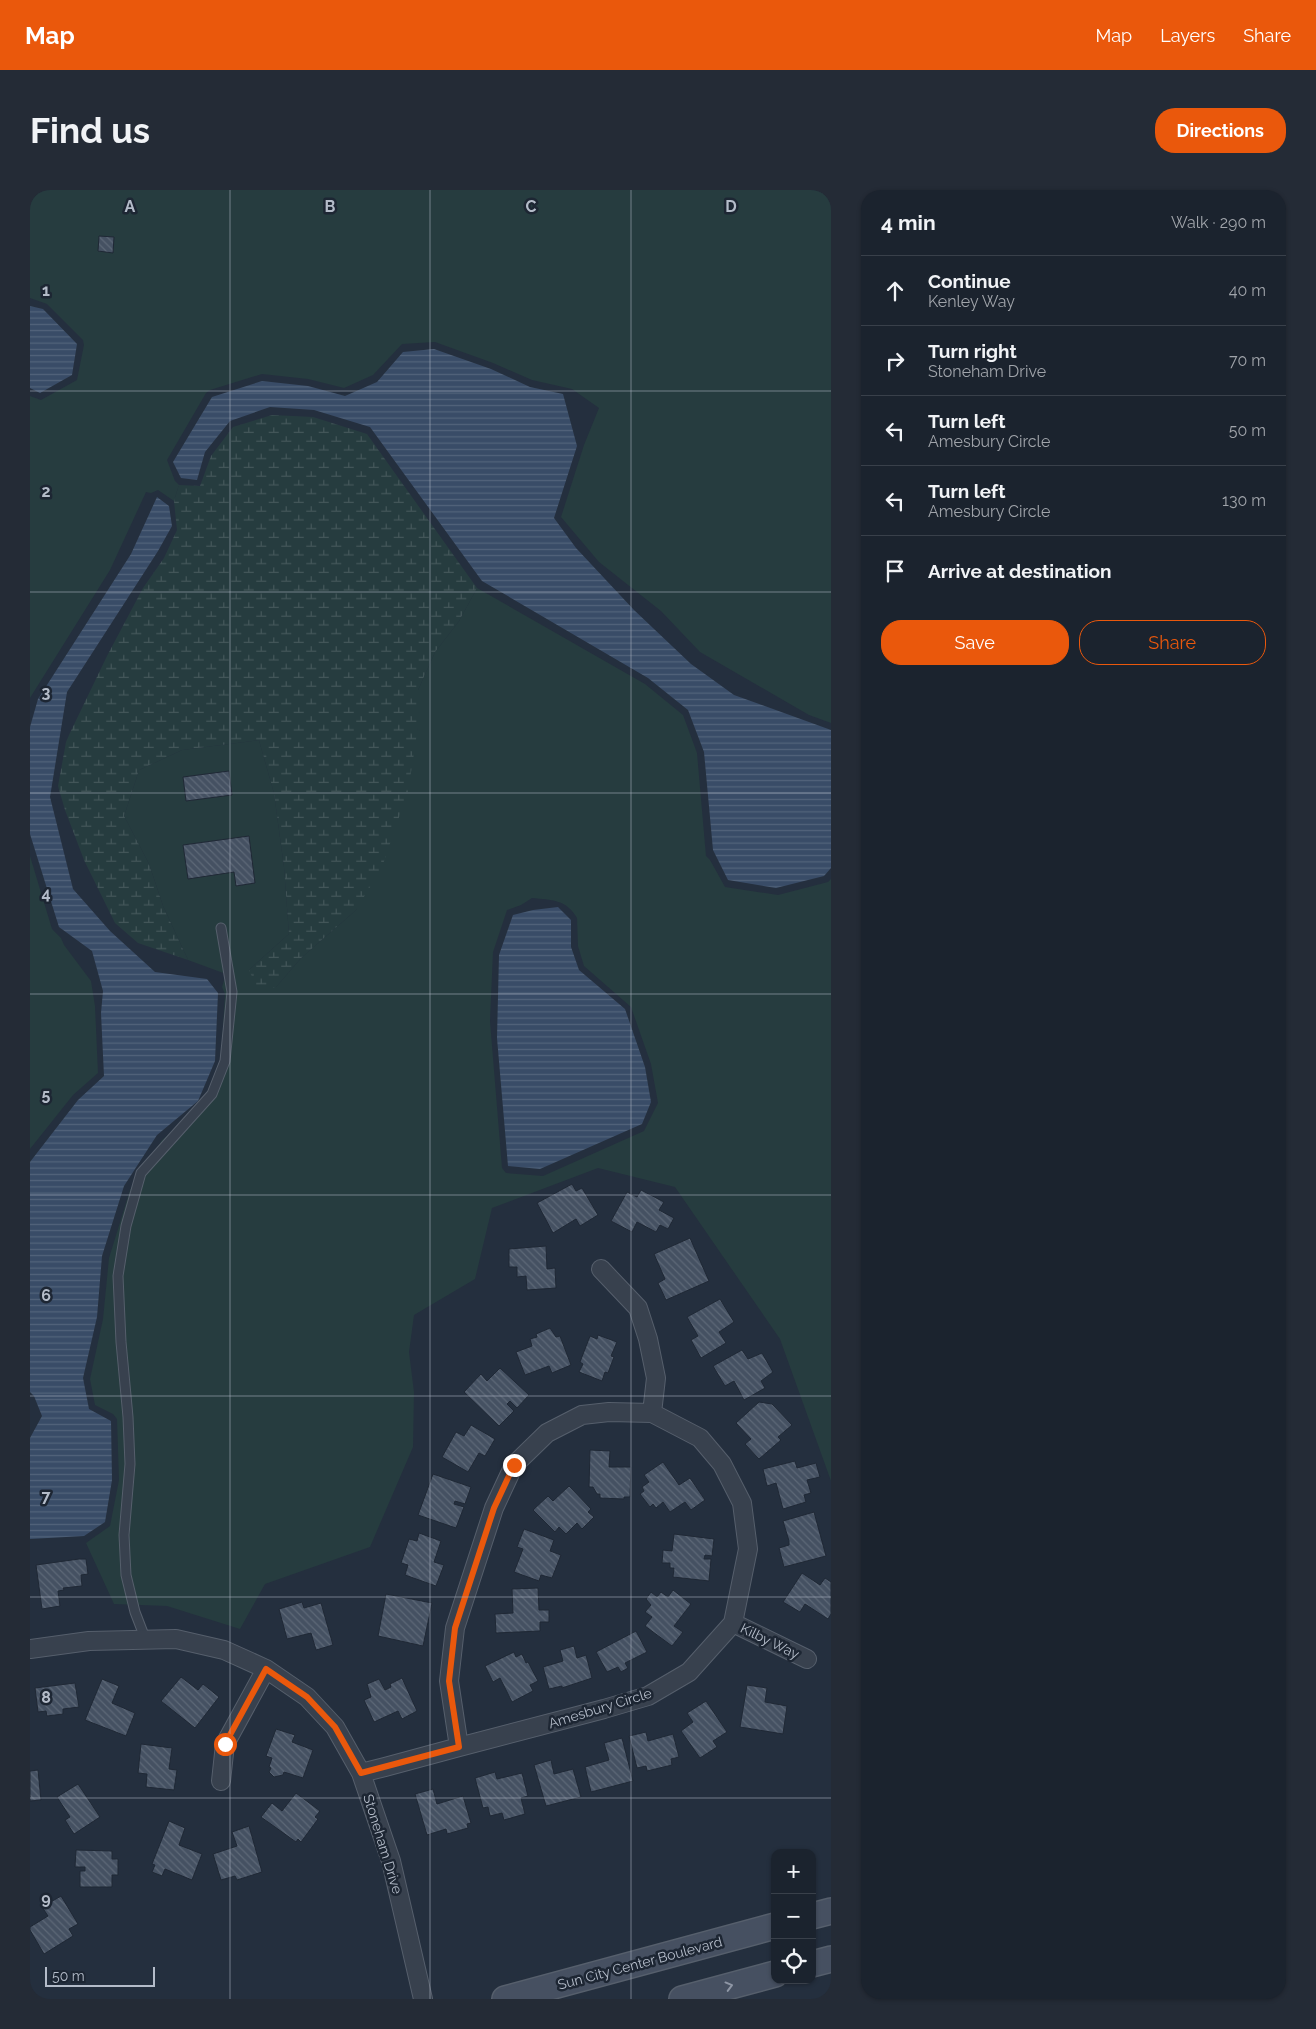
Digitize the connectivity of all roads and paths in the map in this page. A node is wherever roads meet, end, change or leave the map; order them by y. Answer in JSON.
{"nodes":[{"id":1,"x":221,"y":928,"type":"dead end"},
{"id":2,"x":601,"y":1269,"type":"dead end"},
{"id":3,"x":652,"y":1413,"type":"junction"},
{"id":4,"x":733,"y":1623,"type":"junction"},
{"id":5,"x":145,"y":1638,"type":"junction"},
{"id":6,"x":30,"y":1649,"type":"edge"},
{"id":7,"x":807,"y":1659,"type":"dead end"},
{"id":8,"x":266,"y":1669,"type":"junction"},
{"id":9,"x":459,"y":1747,"type":"junction"},
{"id":10,"x":361,"y":1773,"type":"junction"},
{"id":11,"x":221,"y":1780,"type":"dead end"},
{"id":12,"x":831,"y":1911,"type":"edge"},
{"id":13,"x":816,"y":1915,"type":"edge"},
{"id":14,"x":771,"y":1927,"type":"edge"},
{"id":15,"x":831,"y":1958,"type":"edge"},
{"id":16,"x":816,"y":1963,"type":"edge"},
{"id":17,"x":771,"y":1975,"type":"edge"},
{"id":18,"x":423,"y":1999,"type":"edge"},
{"id":19,"x":505,"y":1999,"type":"edge"},
{"id":20,"x":682,"y":1999,"type":"edge"}],
"edges":[{"from":1,"to":5,"type":"lane"},
{"from":2,"to":3,"type":"street"},
{"from":3,"to":4,"type":"street"},
{"from":3,"to":9,"type":"street"},
{"from":4,"to":7,"type":"street","name":"Kilby Way"},
{"from":4,"to":9,"type":"street","name":"Amesbury Circle"},
{"from":5,"to":6,"type":"street","name":"Stoneham Drive"},
{"from":5,"to":8,"type":"street","name":"Stoneham Drive"},
{"from":8,"to":10,"type":"street","name":"Stoneham Drive"},
{"from":8,"to":11,"type":"street"},
{"from":9,"to":10,"type":"street","name":"Amesbury Circle"},
{"from":10,"to":18,"type":"street","name":"Stoneham Drive"},
{"from":12,"to":13,"type":"main road"},
{"from":14,"to":19,"type":"main road","name":"Sun City Center Boulevard"},
{"from":15,"to":16,"type":"main road"},
{"from":20,"to":17,"type":"main road","one_way":true}]}
